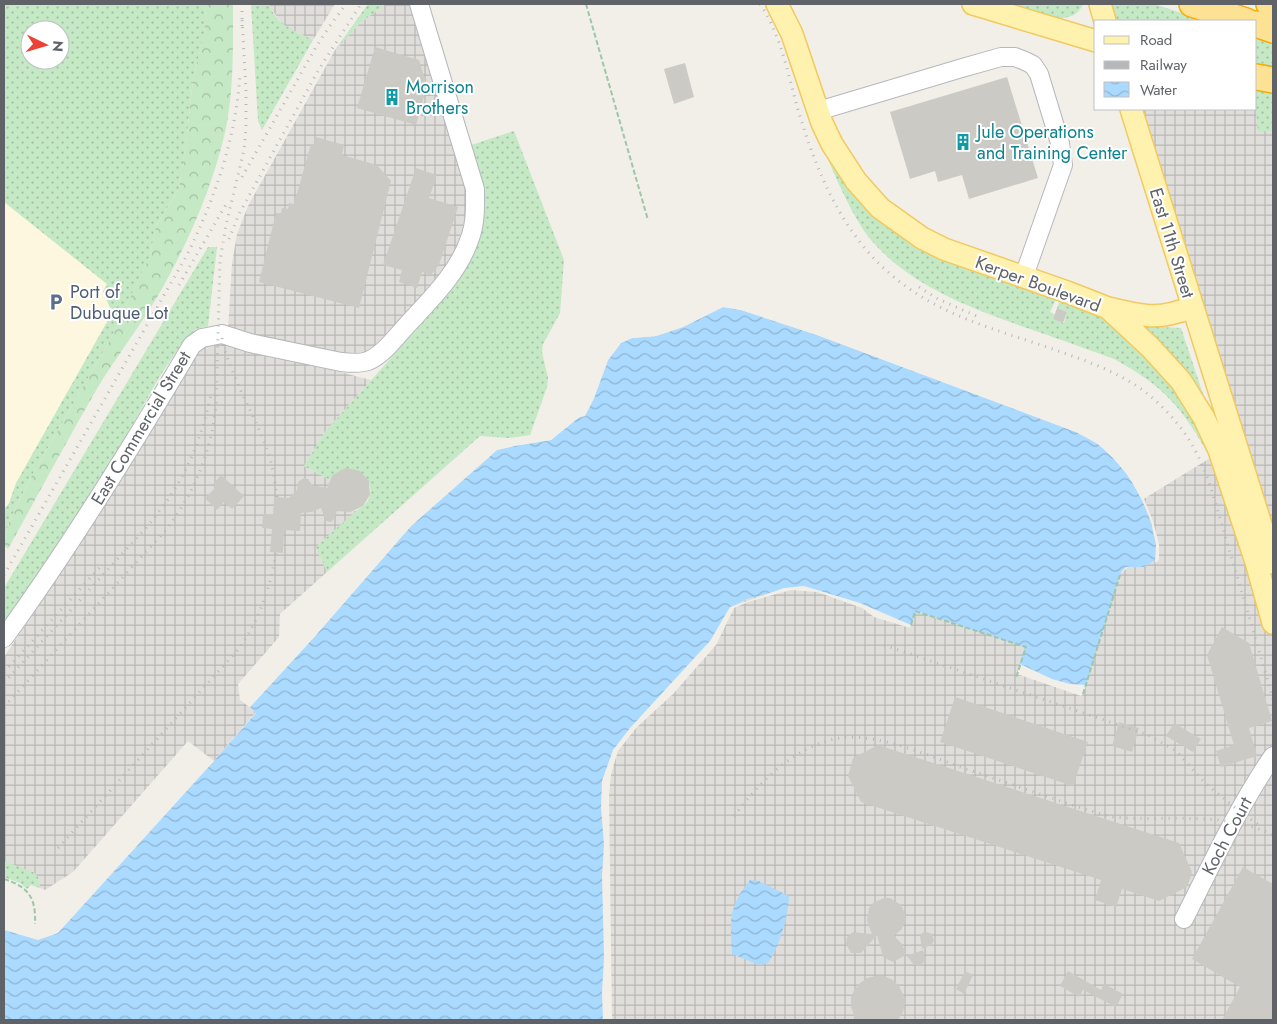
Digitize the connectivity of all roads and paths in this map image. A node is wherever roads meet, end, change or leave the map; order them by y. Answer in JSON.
{"nodes":[{"id":1,"x":419,"y":4,"type":"edge"},
{"id":2,"x":586,"y":4,"type":"edge"},
{"id":3,"x":777,"y":4,"type":"edge"},
{"id":4,"x":973,"y":4,"type":"edge"},
{"id":5,"x":1100,"y":4,"type":"edge"},
{"id":6,"x":1192,"y":4,"type":"edge"},
{"id":7,"x":1269,"y":4,"type":"edge"},
{"id":8,"x":1273,"y":5,"type":"edge"},
{"id":9,"x":1105,"y":20,"type":"edge"},
{"id":10,"x":1243,"y":20,"type":"edge"},
{"id":11,"x":1257,"y":24,"type":"edge"},
{"id":12,"x":1273,"y":30,"type":"edge"},
{"id":13,"x":1094,"y":41,"type":"edge"},
{"id":14,"x":1257,"y":77,"type":"edge"},
{"id":15,"x":1273,"y":80,"type":"edge"},
{"id":16,"x":1131,"y":110,"type":"edge"},
{"id":17,"x":818,"y":112,"type":"junction"},
{"id":18,"x":648,"y":220,"type":"dead end"},
{"id":19,"x":1024,"y":276,"type":"junction"},
{"id":20,"x":1192,"y":307,"type":"junction"},
{"id":21,"x":1108,"y":308,"type":"junction"},
{"id":22,"x":1215,"y":376,"type":"junction"},
{"id":23,"x":1219,"y":450,"type":"junction"},
{"id":24,"x":1273,"y":563,"type":"edge"},
{"id":25,"x":1120,"y":574,"type":"dead end"},
{"id":26,"x":1273,"y":623,"type":"edge"},
{"id":27,"x":911,"y":625,"type":"dead end"},
{"id":28,"x":4,"y":638,"type":"edge"},
{"id":29,"x":1016,"y":678,"type":"dead end"},
{"id":30,"x":1083,"y":694,"type":"dead end"},
{"id":31,"x":1273,"y":756,"type":"edge"},
{"id":32,"x":4,"y":879,"type":"edge"},
{"id":33,"x":1184,"y":919,"type":"dead end"},
{"id":34,"x":35,"y":924,"type":"dead end"}],
"edges":[{"from":1,"to":28,"type":"street","name":"East Commercial Street"},
{"from":2,"to":18,"type":"path"},
{"from":3,"to":17,"type":"main road","name":"Kerper Boulevard"},
{"from":4,"to":13,"type":"main road"},
{"from":5,"to":9,"type":"main road"},
{"from":6,"to":10,"type":"highway"},
{"from":7,"to":8,"type":"highway"},
{"from":11,"to":12,"type":"highway"},
{"from":14,"to":15,"type":"highway"},
{"from":16,"to":20,"type":"main road","name":"East 11th Street"},
{"from":17,"to":19,"type":"main road","name":"Kerper Boulevard"},
{"from":17,"to":19,"type":"street"},
{"from":19,"to":21,"type":"main road","name":"Kerper Boulevard"},
{"from":20,"to":21,"type":"main road"},
{"from":20,"to":22,"type":"main road","name":"East 11th Street"},
{"from":21,"to":23,"type":"main road","name":"Kerper Boulevard"},
{"from":22,"to":23,"type":"main road"},
{"from":22,"to":24,"type":"main road"},
{"from":23,"to":26,"type":"main road","name":"Kerper Boulevard"},
{"from":25,"to":30,"type":"path"},
{"from":27,"to":29,"type":"path"},
{"from":31,"to":33,"type":"street","name":"Koch Court"},
{"from":32,"to":34,"type":"path"}]}
